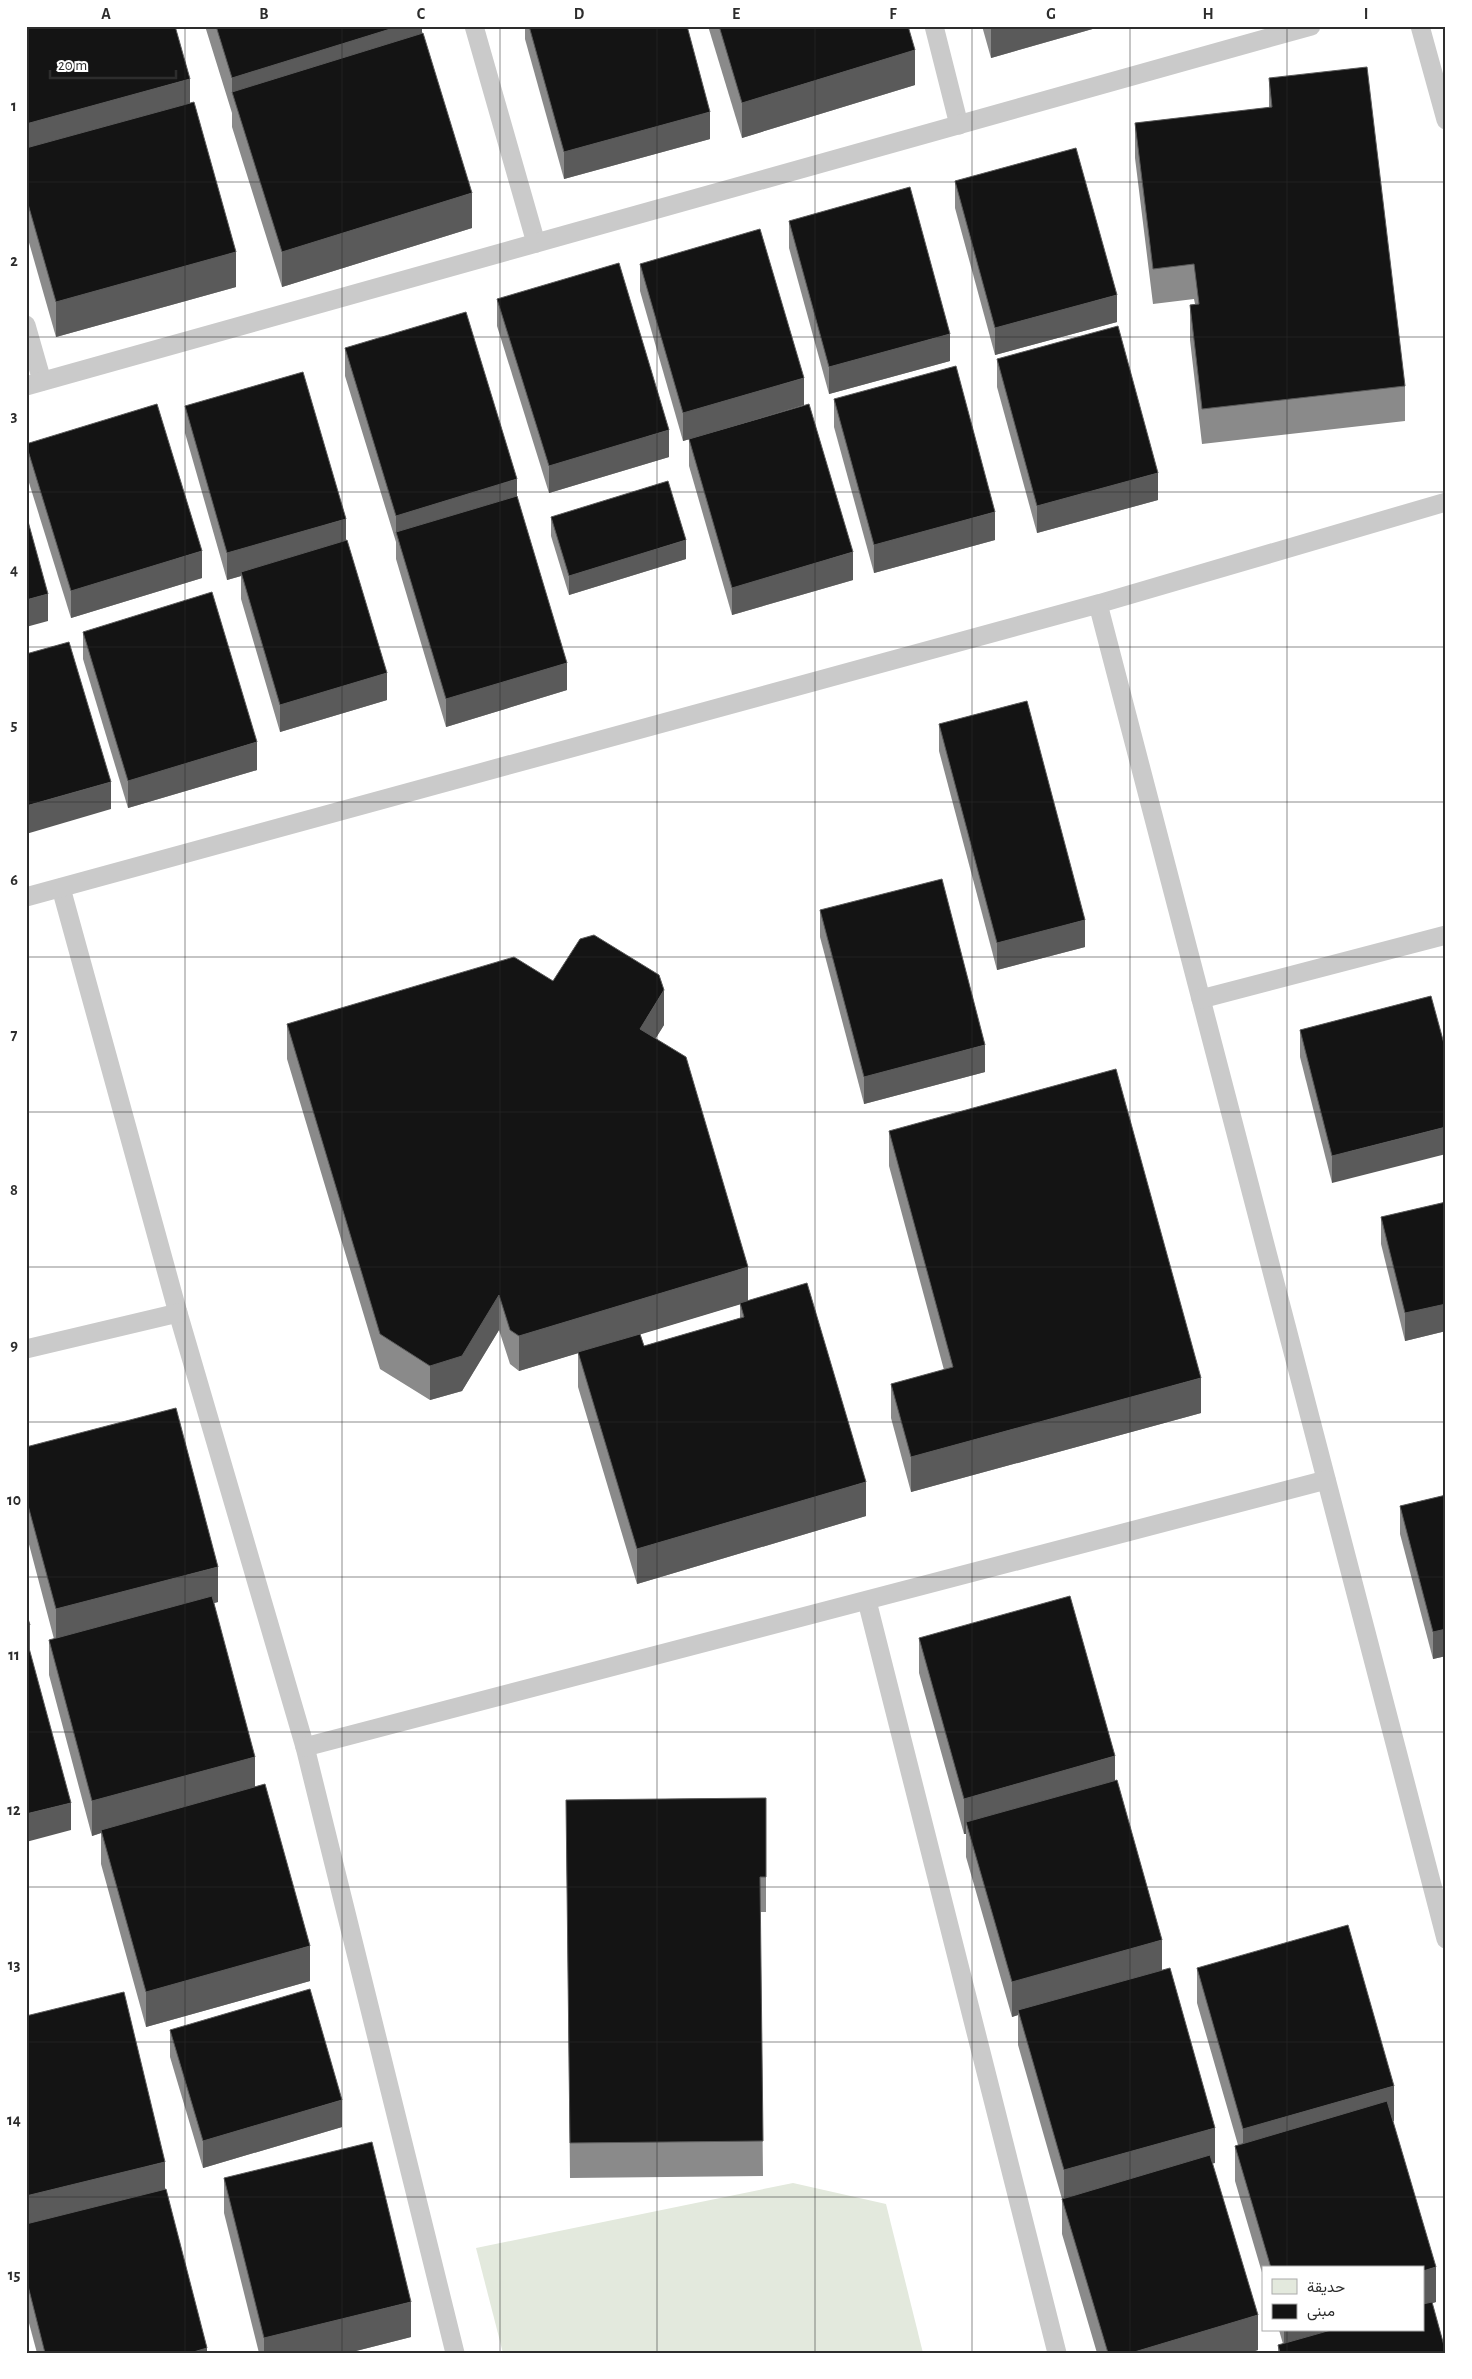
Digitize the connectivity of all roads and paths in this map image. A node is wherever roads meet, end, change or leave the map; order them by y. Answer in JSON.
{"nodes":[{"id":1,"x":474,"y":26,"type":"edge"},
{"id":2,"x":934,"y":26,"type":"edge"},
{"id":3,"x":1312,"y":26,"type":"edge"},
{"id":4,"x":1420,"y":26,"type":"edge"},
{"id":5,"x":1446,"y":120,"type":"edge"},
{"id":6,"x":959,"y":125,"type":"junction"},
{"id":7,"x":536,"y":243,"type":"junction"},
{"id":8,"x":26,"y":325,"type":"edge"},
{"id":9,"x":34,"y":384,"type":"edge"},
{"id":10,"x":1446,"y":502,"type":"edge"},
{"id":11,"x":1098,"y":604,"type":"junction"},
{"id":12,"x":61,"y":888,"type":"junction"},
{"id":13,"x":26,"y":897,"type":"edge"},
{"id":14,"x":1446,"y":935,"type":"edge"},
{"id":15,"x":1201,"y":999,"type":"junction"},
{"id":16,"x":178,"y":1313,"type":"junction"},
{"id":17,"x":26,"y":1349,"type":"edge"},
{"id":18,"x":1326,"y":1480,"type":"junction"},
{"id":19,"x":867,"y":1601,"type":"junction"},
{"id":20,"x":305,"y":1748,"type":"junction"},
{"id":21,"x":1446,"y":1939,"type":"edge"},
{"id":22,"x":455,"y":2353,"type":"edge"},
{"id":23,"x":1057,"y":2353,"type":"edge"}],
"edges":[{"from":1,"to":7,"type":"lane"},
{"from":2,"to":6,"type":"lane"},
{"from":3,"to":6,"type":"lane"},
{"from":4,"to":5,"type":"lane"},
{"from":6,"to":7,"type":"lane"},
{"from":7,"to":9,"type":"lane"},
{"from":8,"to":9,"type":"lane"},
{"from":10,"to":11,"type":"lane"},
{"from":11,"to":12,"type":"lane"},
{"from":11,"to":15,"type":"lane"},
{"from":12,"to":13,"type":"lane"},
{"from":12,"to":16,"type":"lane"},
{"from":14,"to":15,"type":"lane"},
{"from":15,"to":18,"type":"lane"},
{"from":16,"to":17,"type":"lane"},
{"from":16,"to":20,"type":"lane"},
{"from":18,"to":19,"type":"lane"},
{"from":18,"to":21,"type":"lane"},
{"from":19,"to":20,"type":"lane"},
{"from":19,"to":23,"type":"lane"},
{"from":20,"to":22,"type":"lane"}]}
